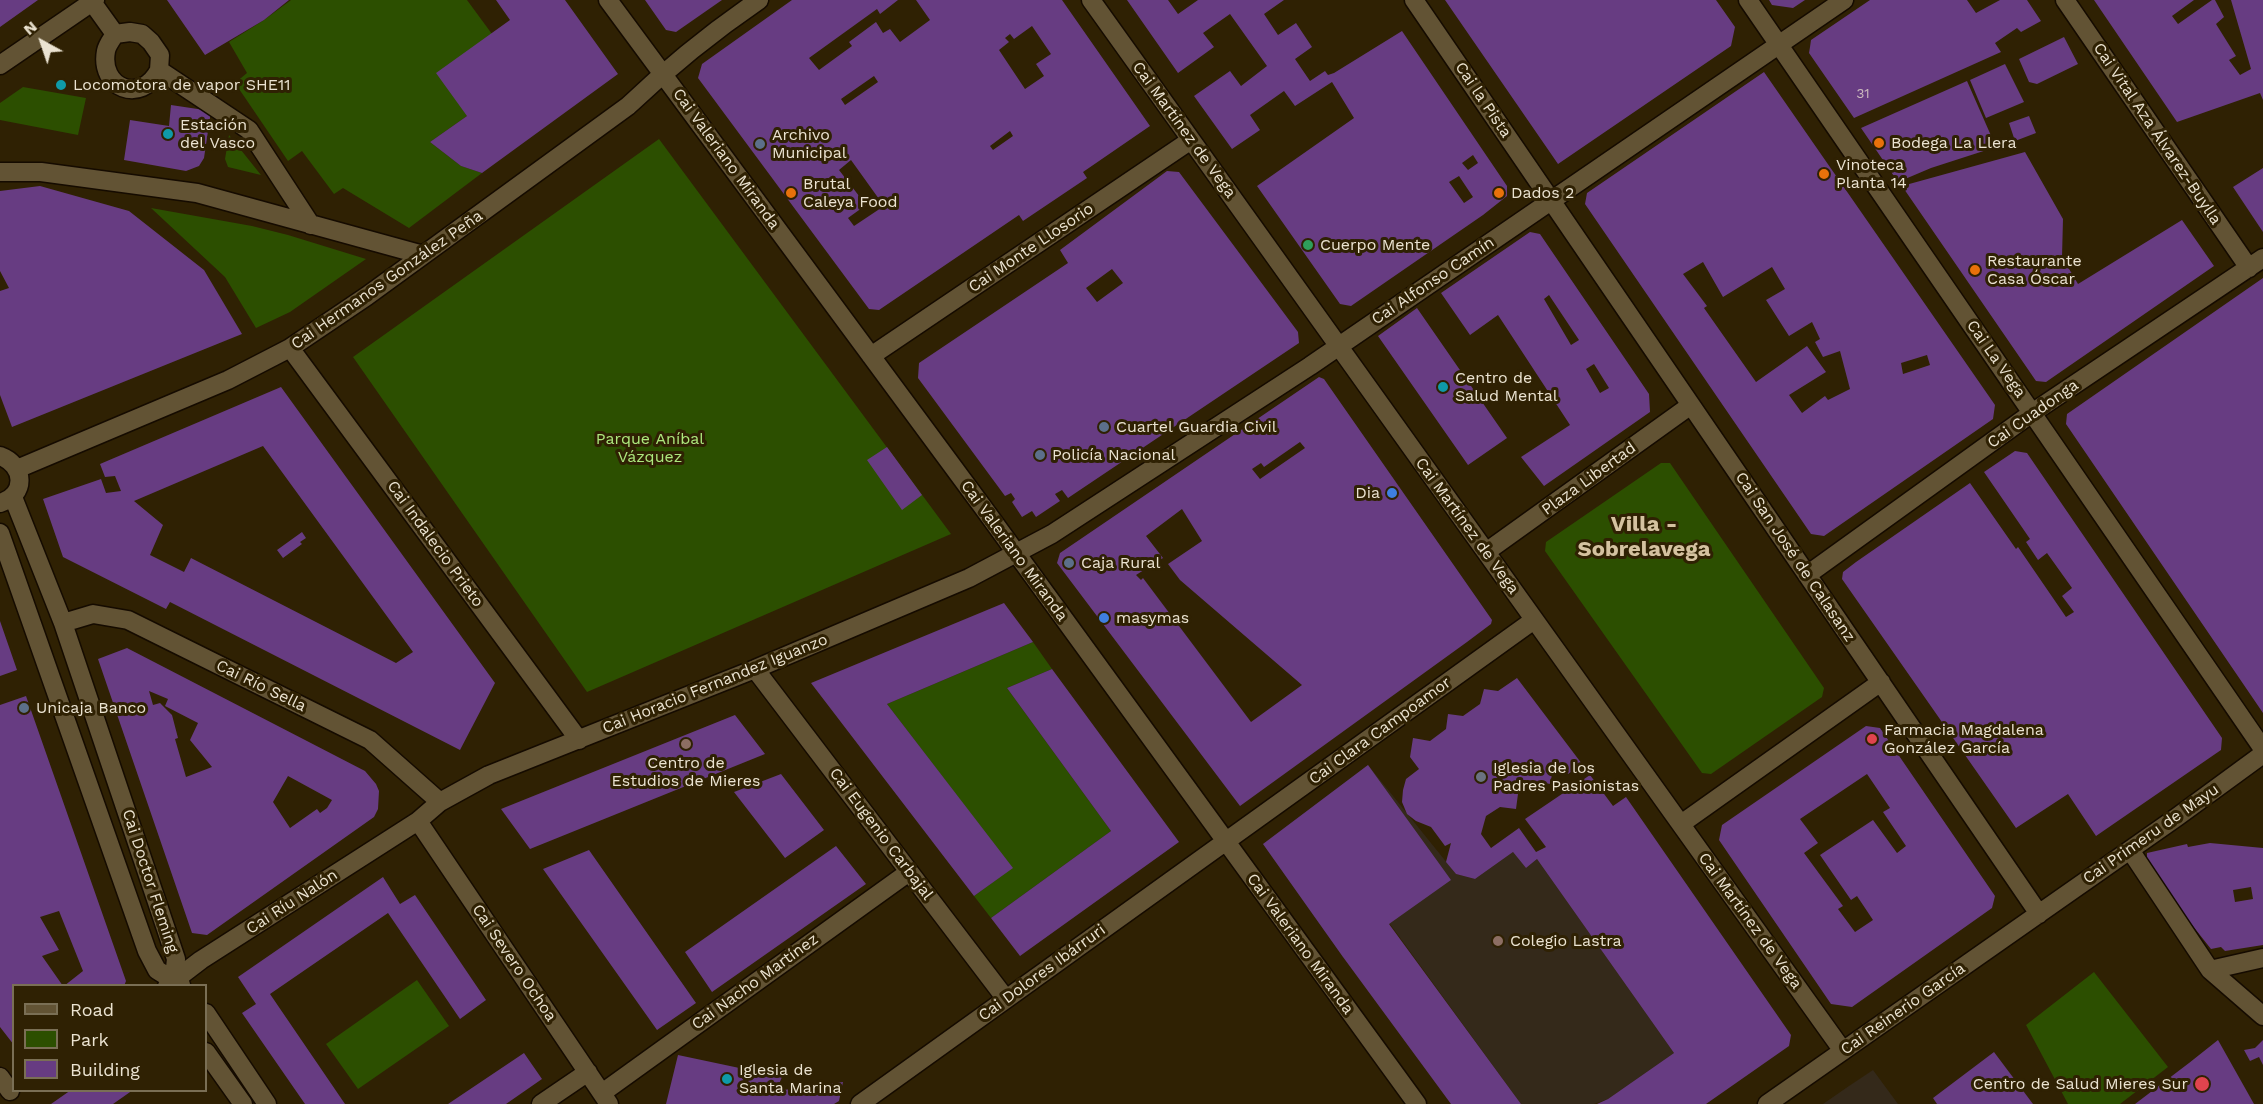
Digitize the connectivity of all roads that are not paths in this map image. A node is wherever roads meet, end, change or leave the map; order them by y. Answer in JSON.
{"nodes":[{"id":1,"x":608,"y":0,"type":"edge"},
{"id":2,"x":759,"y":0,"type":"edge"},
{"id":3,"x":1091,"y":0,"type":"edge"},
{"id":4,"x":1414,"y":0,"type":"edge"},
{"id":5,"x":1748,"y":0,"type":"edge"},
{"id":6,"x":1844,"y":0,"type":"edge"},
{"id":7,"x":2065,"y":0,"type":"edge"},
{"id":8,"x":94,"y":1,"type":"edge"},
{"id":9,"x":115,"y":34,"type":"junction"},
{"id":10,"x":1779,"y":45,"type":"junction"},
{"id":11,"x":0,"y":64,"type":"edge"},
{"id":12,"x":159,"y":70,"type":"junction"},
{"id":13,"x":663,"y":73,"type":"junction"},
{"id":14,"x":1191,"y":140,"type":"junction"},
{"id":15,"x":0,"y":172,"type":"edge"},
{"id":16,"x":1551,"y":200,"type":"junction"},
{"id":17,"x":311,"y":225,"type":"junction"},
{"id":18,"x":423,"y":255,"type":"junction"},
{"id":19,"x":2256,"y":263,"type":"edge"},
{"id":20,"x":1338,"y":346,"type":"junction"},
{"id":21,"x":290,"y":348,"type":"junction"},
{"id":22,"x":871,"y":356,"type":"junction"},
{"id":23,"x":1691,"y":405,"type":"junction"},
{"id":24,"x":2032,"y":413,"type":"junction"},
{"id":25,"x":0,"y":456,"type":"edge"},
{"id":26,"x":17,"y":469,"type":"junction"},
{"id":27,"x":6,"y":500,"type":"edge"},
{"id":28,"x":0,"y":533,"type":"edge"},
{"id":29,"x":3,"y":551,"type":"edge"},
{"id":30,"x":1486,"y":552,"type":"junction"},
{"id":31,"x":1016,"y":554,"type":"junction"},
{"id":32,"x":1807,"y":575,"type":"junction"},
{"id":33,"x":1534,"y":620,"type":"junction"},
{"id":34,"x":63,"y":623,"type":"junction"},
{"id":35,"x":755,"y":669,"type":"junction"},
{"id":36,"x":1881,"y":682,"type":"junction"},
{"id":37,"x":579,"y":740,"type":"junction"},
{"id":38,"x":2263,"y":749,"type":"edge"},
{"id":39,"x":2263,"y":754,"type":"edge"},
{"id":40,"x":440,"y":802,"type":"junction"},
{"id":41,"x":418,"y":821,"type":"junction"},
{"id":42,"x":1681,"y":824,"type":"junction"},
{"id":43,"x":1225,"y":841,"type":"junction"},
{"id":44,"x":2130,"y":850,"type":"junction"},
{"id":45,"x":909,"y":872,"type":"junction"},
{"id":46,"x":2039,"y":914,"type":"junction"},
{"id":47,"x":2263,"y":958,"type":"edge"},
{"id":48,"x":2210,"y":970,"type":"junction"},
{"id":49,"x":174,"y":984,"type":"edge"},
{"id":50,"x":1006,"y":999,"type":"junction"},
{"id":51,"x":207,"y":1014,"type":"edge"},
{"id":52,"x":2263,"y":1016,"type":"edge"},
{"id":53,"x":1843,"y":1051,"type":"junction"},
{"id":54,"x":207,"y":1053,"type":"edge"},
{"id":55,"x":588,"y":1072,"type":"junction"},
{"id":56,"x":606,"y":1098,"type":"edge"},
{"id":57,"x":243,"y":1104,"type":"edge"},
{"id":58,"x":267,"y":1104,"type":"edge"},
{"id":59,"x":541,"y":1104,"type":"edge"},
{"id":60,"x":860,"y":1104,"type":"edge"},
{"id":61,"x":1417,"y":1104,"type":"edge"},
{"id":62,"x":1767,"y":1104,"type":"edge"}],
"edges":[{"from":1,"to":13,"type":"street","name":"Cai Valeriano Miranda"},
{"from":2,"to":13,"type":"street","name":"Cai Hermanos González Peña"},
{"from":3,"to":14,"type":"street","name":"Cai Martínez de Vega"},
{"from":4,"to":16,"type":"street","name":"Cai la Pista"},
{"from":5,"to":10,"type":"street","name":"Cai La Vega"},
{"from":6,"to":10,"type":"street","name":"Cai Alfonso Camín"},
{"from":7,"to":19,"type":"street","name":"Cai Vital Aza Álvarez-Buylla"},
{"from":8,"to":9,"type":"street"},
{"from":8,"to":11,"type":"street"},
{"from":9,"to":12,"type":"street"},
{"from":9,"to":12,"type":"street"},
{"from":10,"to":16,"type":"street","name":"Cai Alfonso Camín"},
{"from":10,"to":24,"type":"street","name":"Cai La Vega"},
{"from":12,"to":17,"type":"street"},
{"from":13,"to":18,"type":"street","name":"Cai Hermanos González Peña"},
{"from":13,"to":22,"type":"street","name":"Cai Valeriano Miranda"},
{"from":14,"to":20,"type":"street","name":"Cai Martínez de Vega"},
{"from":14,"to":22,"type":"street","name":"Cai Monte Llosorio"},
{"from":15,"to":17,"type":"street"},
{"from":16,"to":20,"type":"street","name":"Cai Alfonso Camín"},
{"from":16,"to":23,"type":"street","name":"Cai San José de Calasanz"},
{"from":17,"to":18,"type":"street"},
{"from":18,"to":21,"type":"street","name":"Cai Hermanos González Peña"},
{"from":19,"to":24,"type":"street","name":"Cai Cuadonga"},
{"from":20,"to":30,"type":"street","name":"Cai Martínez de Vega"},
{"from":20,"to":31,"type":"street","name":"Cai Alfonso Camín"},
{"from":21,"to":26,"type":"street","name":"Cai Hermanos González Peña"},
{"from":21,"to":37,"type":"street","name":"Cai Indalecio Prieto"},
{"from":22,"to":31,"type":"street","name":"Cai Valeriano Miranda"},
{"from":23,"to":30,"type":"street","name":"Plaza Libertad"},
{"from":23,"to":32,"type":"street","name":"Cai San José de Calasanz"},
{"from":24,"to":32,"type":"street","name":"Cai Cuadonga"},
{"from":24,"to":38,"type":"street","name":"Cai La Vega"},
{"from":25,"to":26,"type":"street"},
{"from":26,"to":27,"type":"street","name":"Cai Doctor Fleming"},
{"from":27,"to":34,"type":"street","name":"Cai Doctor Fleming"},
{"from":28,"to":29,"type":"street","name":"Cai Doctor Fleming"},
{"from":29,"to":49,"type":"street","name":"Cai Doctor Fleming"},
{"from":30,"to":33,"type":"street","name":"Cai Martínez de Vega"},
{"from":31,"to":35,"type":"street","name":"Cai Horacio Fernandez Iguanzo"},
{"from":31,"to":43,"type":"street","name":"Cai Valeriano Miranda"},
{"from":32,"to":36,"type":"street","name":"Cai San José de Calasanz"},
{"from":33,"to":42,"type":"street","name":"Cai Martínez de Vega"},
{"from":33,"to":43,"type":"street","name":"Cai Clara Campoamor"},
{"from":34,"to":40,"type":"street","name":"Cai Río Sella"},
{"from":34,"to":49,"type":"street","name":"Cai Doctor Fleming"},
{"from":35,"to":37,"type":"street","name":"Cai Horacio Fernandez Iguanzo"},
{"from":35,"to":45,"type":"street","name":"Cai Eugenio Carbajal"},
{"from":36,"to":42,"type":"street"},
{"from":36,"to":46,"type":"street","name":"Cai San José de Calasanz"},
{"from":37,"to":40,"type":"street","name":"Cai Horacio Fernandez Iguanzo"},
{"from":39,"to":44,"type":"street","name":"Cai Primeru de Mayu"},
{"from":40,"to":41,"type":"street","name":"Cai Horacio Fernandez Iguanzo"},
{"from":41,"to":49,"type":"street","name":"Cai Ríu Nalón"},
{"from":41,"to":55,"type":"street","name":"Cai Severo Ochoa"},
{"from":42,"to":53,"type":"street","name":"Cai Martínez de Vega"},
{"from":43,"to":50,"type":"street","name":"Cai Dolores Ibárruri"},
{"from":43,"to":61,"type":"street","name":"Cai Valeriano Miranda"},
{"from":44,"to":46,"type":"street","name":"Cai Primeru de Mayu"},
{"from":44,"to":48,"type":"street"},
{"from":45,"to":50,"type":"street","name":"Cai Eugenio Carbajal"},
{"from":45,"to":56,"type":"street","name":"Cai Nacho Martínez"},
{"from":46,"to":53,"type":"street","name":"Cai Reinerio García"},
{"from":47,"to":48,"type":"street"},
{"from":48,"to":52,"type":"street"},
{"from":50,"to":60,"type":"street","name":"Cai Dolores Ibárruri"},
{"from":51,"to":58,"type":"street"},
{"from":53,"to":62,"type":"street","name":"Cai Reinerio García"},
{"from":54,"to":57,"type":"street"},
{"from":55,"to":56,"type":"street","name":"Cai Severo Ochoa"},
{"from":55,"to":59,"type":"street"}]}
